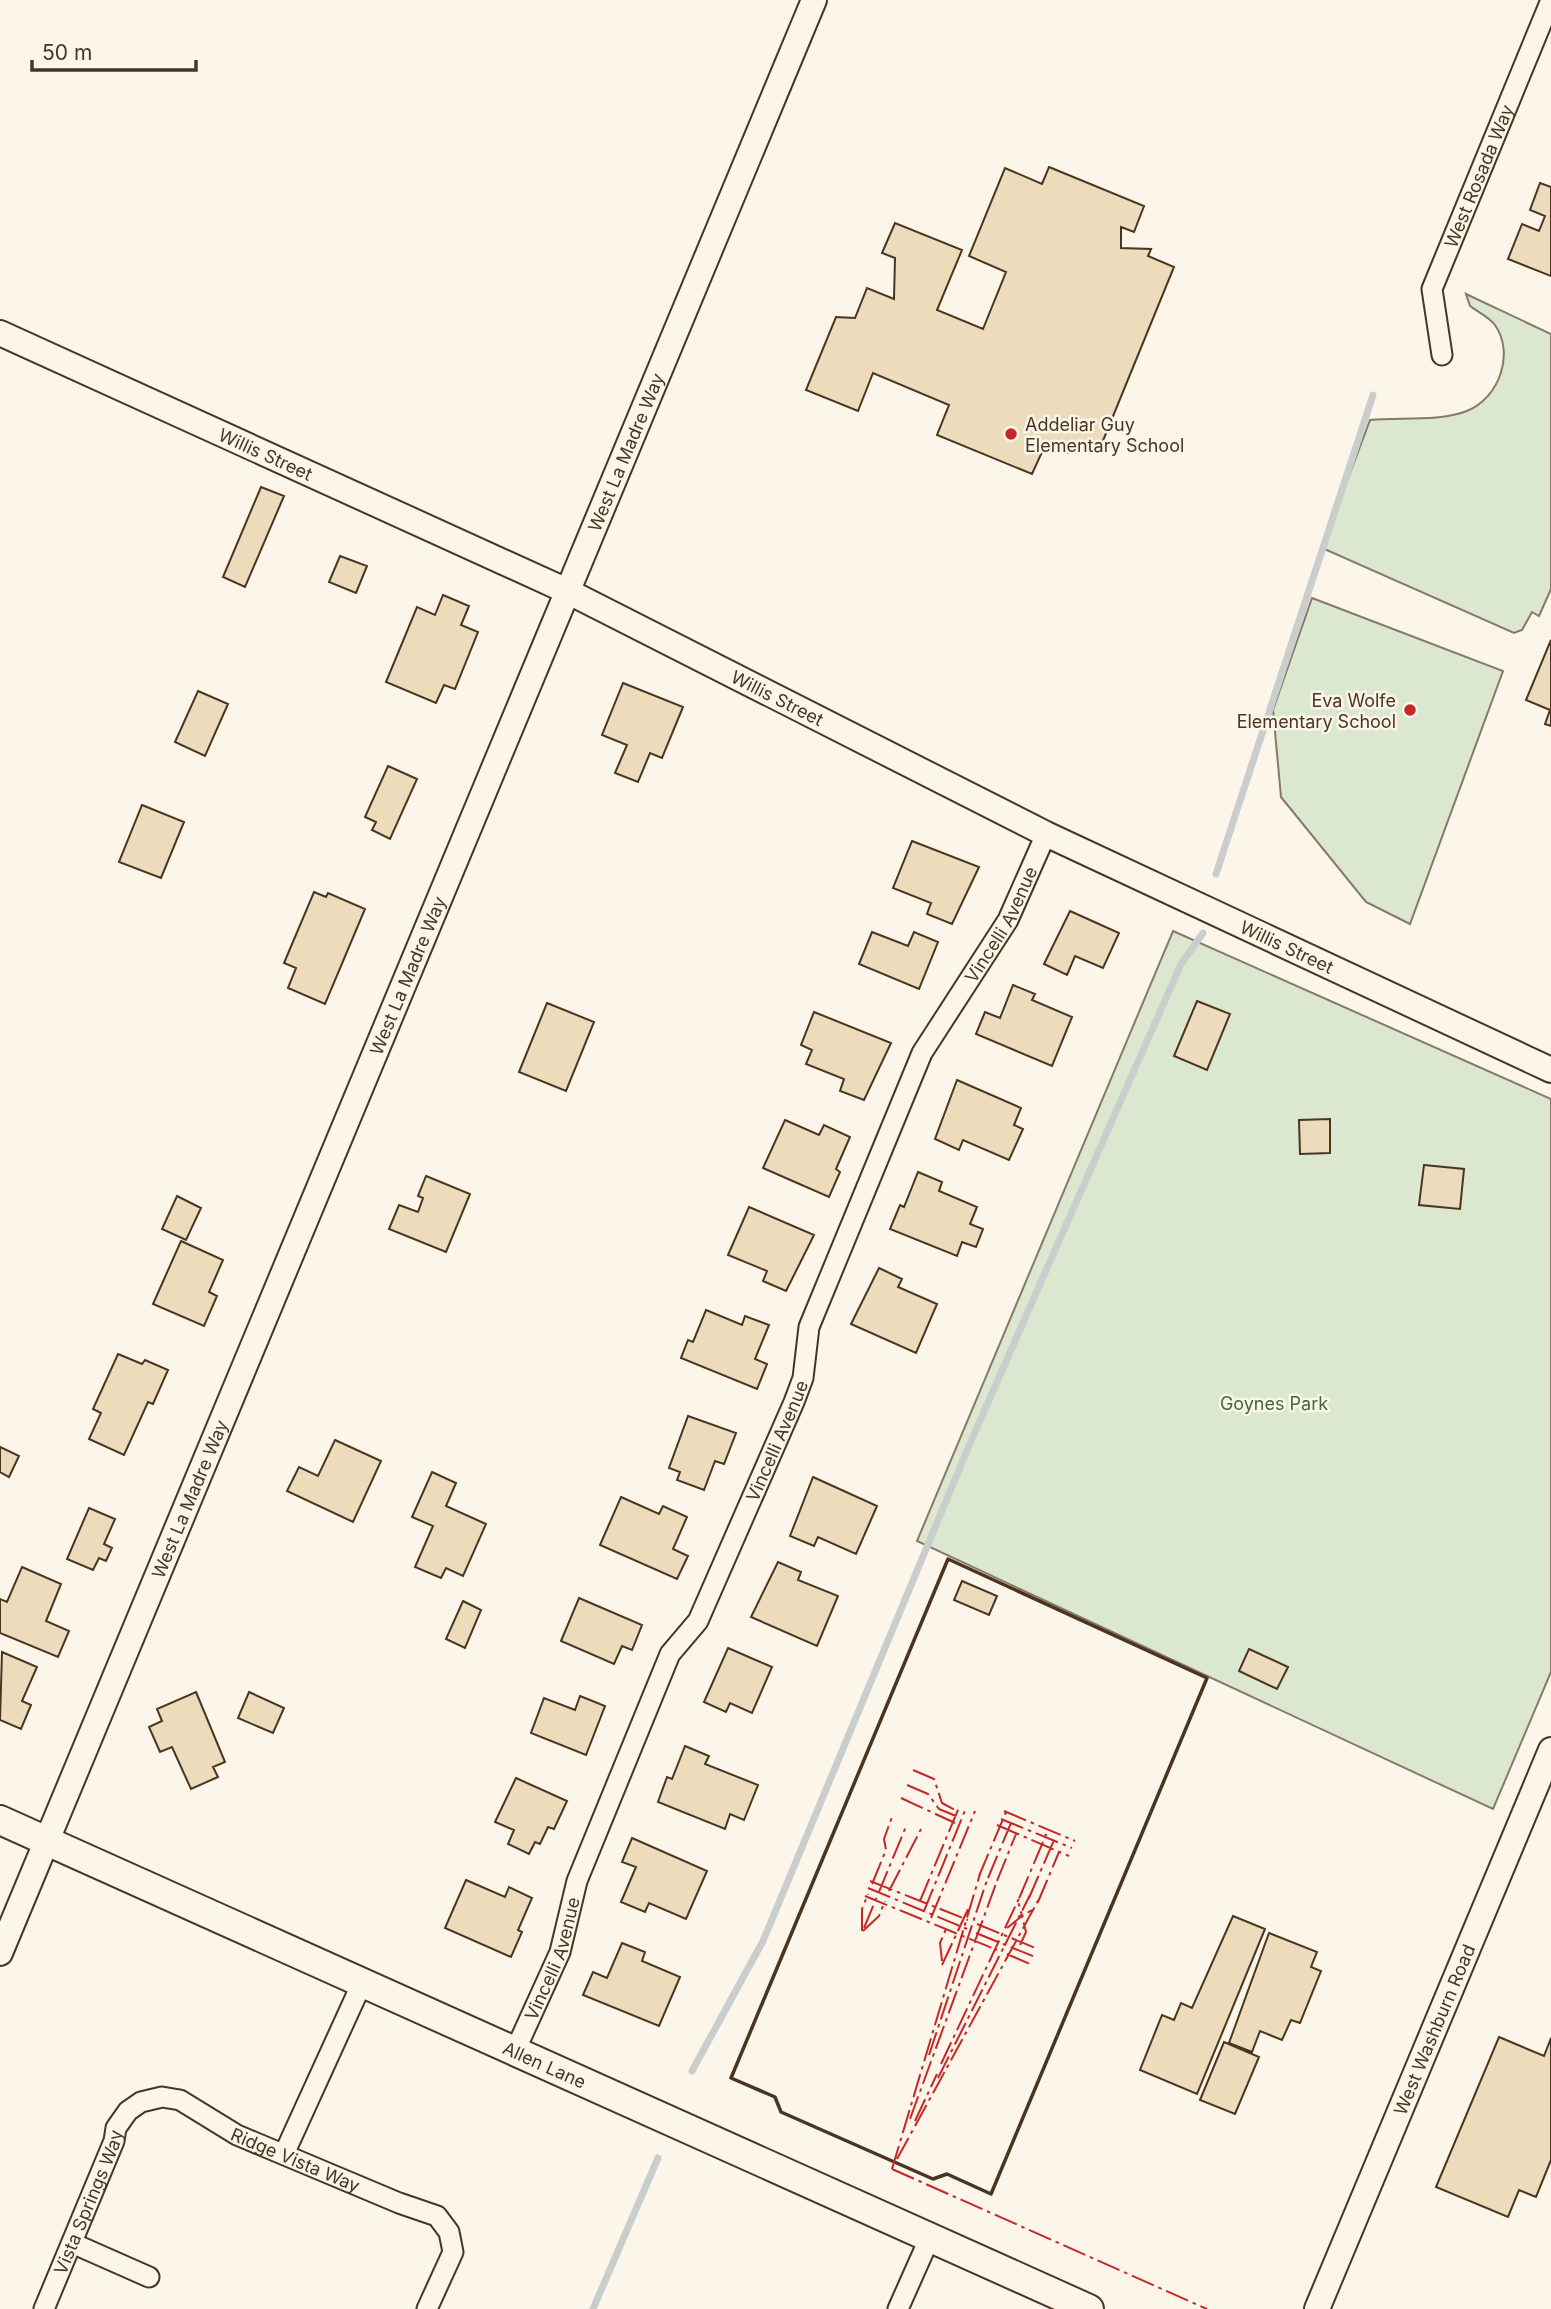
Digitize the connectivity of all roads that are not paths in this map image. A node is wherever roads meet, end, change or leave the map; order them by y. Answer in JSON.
{"nodes":[{"id":1,"x":814,"y":0,"type":"edge"},
{"id":2,"x":1551,"y":0,"type":"edge"},
{"id":3,"x":0,"y":333,"type":"edge"},
{"id":4,"x":1442,"y":355,"type":"dead end"},
{"id":5,"x":568,"y":591,"type":"junction"},
{"id":6,"x":1046,"y":834,"type":"junction"},
{"id":7,"x":1551,"y":1070,"type":"edge"},
{"id":8,"x":1551,"y":1750,"type":"edge"},
{"id":9,"x":0,"y":1820,"type":"edge"},
{"id":10,"x":47,"y":1841,"type":"junction"},
{"id":11,"x":0,"y":1953,"type":"edge"},
{"id":12,"x":362,"y":1983,"type":"junction"},
{"id":13,"x":515,"y":2051,"type":"junction"},
{"id":14,"x":141,"y":2102,"type":"joint"},
{"id":15,"x":284,"y":2154,"type":"junction"},
{"id":16,"x":930,"y":2238,"type":"junction"},
{"id":17,"x":72,"y":2243,"type":"junction"},
{"id":18,"x":149,"y":2277,"type":"dead end"},
{"id":19,"x":44,"y":2309,"type":"edge"},
{"id":20,"x":427,"y":2309,"type":"edge"},
{"id":21,"x":898,"y":2309,"type":"edge"},
{"id":22,"x":1090,"y":2309,"type":"edge"},
{"id":23,"x":1317,"y":2309,"type":"edge"}],
"edges":[{"from":1,"to":5,"type":"street","name":"West La Madre Way"},
{"from":2,"to":4,"type":"street","name":"West Rosada Way"},
{"from":3,"to":5,"type":"street","name":"Willis Street"},
{"from":5,"to":6,"type":"street","name":"Willis Street"},
{"from":5,"to":10,"type":"street","name":"West La Madre Way"},
{"from":6,"to":7,"type":"street","name":"Willis Street"},
{"from":6,"to":13,"type":"street","name":"Vincelli Avenue"},
{"from":8,"to":23,"type":"street","name":"West Washburn Road"},
{"from":9,"to":10,"type":"main road","name":"Allen Lane"},
{"from":10,"to":11,"type":"street","name":"West La Madre Way"},
{"from":10,"to":12,"type":"main road","name":"Allen Lane"},
{"from":12,"to":13,"type":"main road","name":"Allen Lane"},
{"from":12,"to":15,"type":"street"},
{"from":13,"to":16,"type":"main road","name":"Allen Lane"},
{"from":14,"to":15,"type":"street","name":"Ridge Vista Way"},
{"from":14,"to":17,"type":"street","name":"Vista Springs Way"},
{"from":15,"to":20,"type":"street","name":"Ridge Vista Way"},
{"from":16,"to":21,"type":"street"},
{"from":16,"to":22,"type":"main road","name":"Allen Lane"},
{"from":17,"to":18,"type":"street"},
{"from":17,"to":19,"type":"street","name":"Vista Springs Way"}]}
